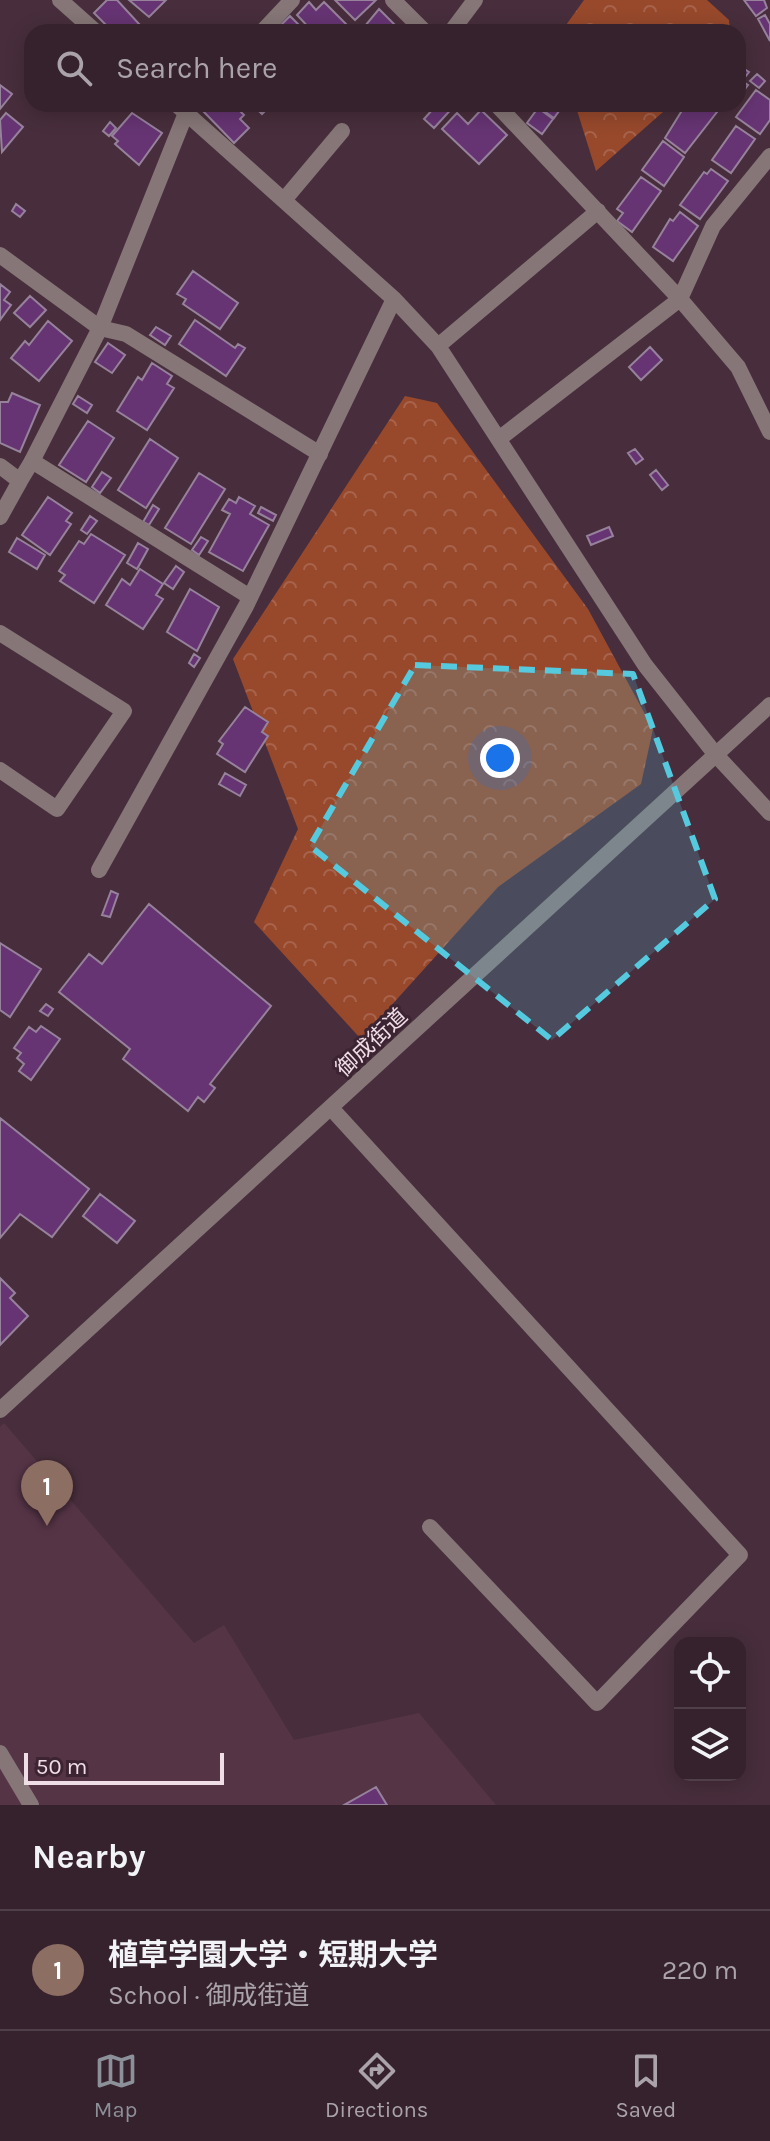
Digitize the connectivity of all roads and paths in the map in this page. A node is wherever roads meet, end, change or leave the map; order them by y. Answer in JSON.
{"nodes":[{"id":1,"x":60,"y":0,"type":"edge"},
{"id":2,"x":292,"y":0,"type":"edge"},
{"id":3,"x":393,"y":0,"type":"edge"},
{"id":4,"x":475,"y":0,"type":"edge"},
{"id":5,"x":87,"y":24,"type":"edge"},
{"id":6,"x":270,"y":24,"type":"edge"},
{"id":7,"x":417,"y":24,"type":"edge"},
{"id":8,"x":457,"y":24,"type":"edge"},
{"id":9,"x":183,"y":112,"type":"edge"},
{"id":10,"x":190,"y":112,"type":"edge"},
{"id":11,"x":504,"y":112,"type":"edge"},
{"id":12,"x":342,"y":131,"type":"dead end"},
{"id":13,"x":770,"y":156,"type":"edge"},
{"id":14,"x":284,"y":200,"type":"junction"},
{"id":15,"x":598,"y":211,"type":"junction"},
{"id":16,"x":0,"y":255,"type":"edge"},
{"id":17,"x":394,"y":299,"type":"junction"},
{"id":18,"x":680,"y":299,"type":"junction"},
{"id":19,"x":100,"y":328,"type":"junction"},
{"id":20,"x":438,"y":346,"type":"junction"},
{"id":21,"x":770,"y":432,"type":"edge"},
{"id":22,"x":500,"y":438,"type":"junction"},
{"id":23,"x":320,"y":454,"type":"junction"},
{"id":24,"x":32,"y":461,"type":"junction"},
{"id":25,"x":0,"y":466,"type":"edge"},
{"id":26,"x":20,"y":481,"type":"junction"},
{"id":27,"x":0,"y":517,"type":"edge"},
{"id":28,"x":250,"y":597,"type":"junction"},
{"id":29,"x":0,"y":633,"type":"edge"},
{"id":30,"x":770,"y":705,"type":"edge"},
{"id":31,"x":716,"y":755,"type":"junction"},
{"id":32,"x":0,"y":770,"type":"edge"},
{"id":33,"x":770,"y":813,"type":"edge"},
{"id":34,"x":99,"y":870,"type":"dead end"},
{"id":35,"x":331,"y":1108,"type":"junction"},
{"id":36,"x":0,"y":1410,"type":"edge"},
{"id":37,"x":430,"y":1527,"type":"dead end"},
{"id":38,"x":0,"y":1753,"type":"edge"},
{"id":39,"x":31,"y":1805,"type":"edge"}],
"edges":[{"from":1,"to":5,"type":"street"},
{"from":2,"to":6,"type":"street"},
{"from":3,"to":7,"type":"street"},
{"from":4,"to":8,"type":"street"},
{"from":9,"to":19,"type":"street"},
{"from":10,"to":14,"type":"street"},
{"from":11,"to":15,"type":"street"},
{"from":12,"to":14,"type":"street"},
{"from":13,"to":18,"type":"street"},
{"from":14,"to":17,"type":"street"},
{"from":15,"to":18,"type":"street"},
{"from":15,"to":20,"type":"street"},
{"from":16,"to":19,"type":"street"},
{"from":17,"to":20,"type":"street"},
{"from":17,"to":23,"type":"street"},
{"from":18,"to":21,"type":"street"},
{"from":18,"to":22,"type":"street"},
{"from":19,"to":23,"type":"street"},
{"from":19,"to":24,"type":"street"},
{"from":20,"to":22,"type":"street"},
{"from":22,"to":31,"type":"street"},
{"from":23,"to":28,"type":"street"},
{"from":24,"to":26,"type":"street"},
{"from":24,"to":28,"type":"street"},
{"from":25,"to":26,"type":"street"},
{"from":26,"to":27,"type":"street"},
{"from":28,"to":34,"type":"street"},
{"from":29,"to":32,"type":"street"},
{"from":30,"to":31,"type":"street","name":"御成街道"},
{"from":31,"to":33,"type":"street"},
{"from":31,"to":35,"type":"street","name":"御成街道"},
{"from":35,"to":36,"type":"street","name":"御成街道"},
{"from":35,"to":37,"type":"street"},
{"from":38,"to":39,"type":"street"}]}
